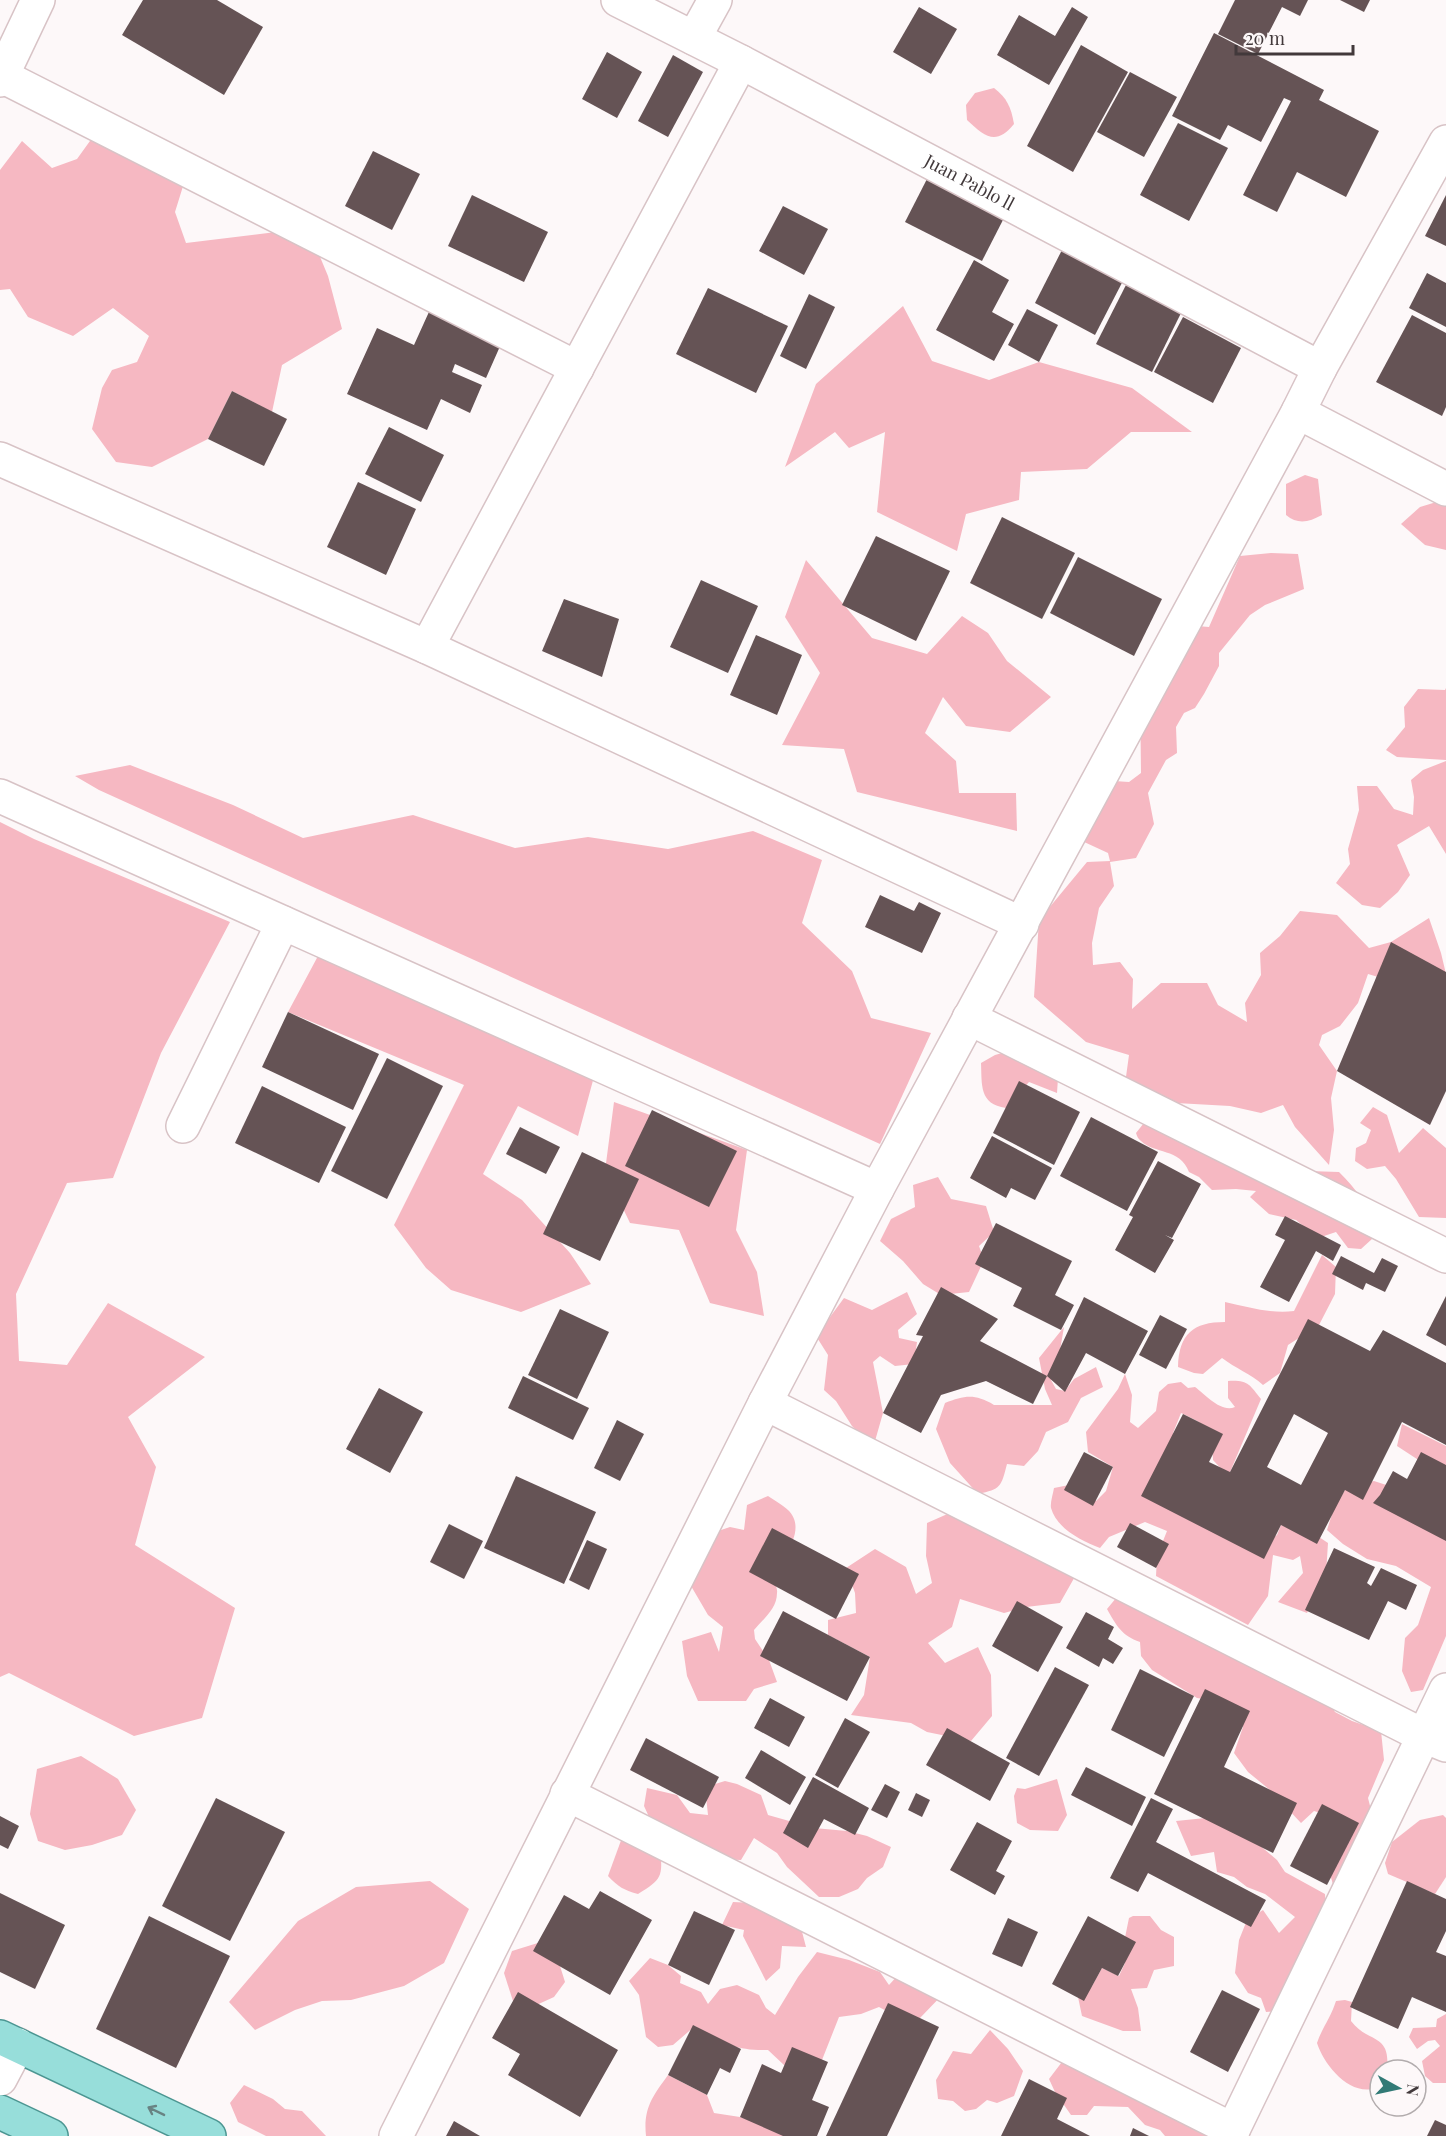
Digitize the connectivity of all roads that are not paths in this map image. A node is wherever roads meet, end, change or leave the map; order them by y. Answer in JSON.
{"nodes":[{"id":1,"x":38,"y":0,"type":"edge"},
{"id":2,"x":618,"y":0,"type":"edge"},
{"id":3,"x":715,"y":0,"type":"edge"},
{"id":4,"x":694,"y":38,"type":"junction"},
{"id":5,"x":741,"y":62,"type":"junction"},
{"id":6,"x":1,"y":78,"type":"edge"},
{"id":7,"x":1446,"y":142,"type":"edge"},
{"id":8,"x":577,"y":368,"type":"junction"},
{"id":9,"x":1320,"y":368,"type":"junction"},
{"id":10,"x":1298,"y":412,"type":"junction"},
{"id":11,"x":0,"y":459,"type":"edge"},
{"id":12,"x":1446,"y":489,"type":"edge"},
{"id":13,"x":427,"y":647,"type":"junction"},
{"id":14,"x":0,"y":796,"type":"edge"},
{"id":15,"x":283,"y":923,"type":"junction"},
{"id":16,"x":1022,"y":924,"type":"junction"},
{"id":17,"x":969,"y":1018,"type":"junction"},
{"id":18,"x":183,"y":1126,"type":"dead end"},
{"id":19,"x":877,"y":1189,"type":"junction"},
{"id":20,"x":1446,"y":1256,"type":"edge"},
{"id":21,"x":765,"y":1403,"type":"junction"},
{"id":22,"x":1446,"y":1690,"type":"edge"},
{"id":23,"x":1435,"y":1740,"type":"edge"},
{"id":24,"x":567,"y":1794,"type":"junction"},
{"id":25,"x":9,"y":2041,"type":"edge"},
{"id":26,"x":0,"y":2079,"type":"edge"},
{"id":27,"x":0,"y":2112,"type":"edge"},
{"id":28,"x":1231,"y":2133,"type":"edge"},
{"id":29,"x":51,"y":2136,"type":"edge"},
{"id":30,"x":209,"y":2136,"type":"edge"},
{"id":31,"x":396,"y":2136,"type":"edge"}],
"edges":[{"from":1,"to":6,"type":"street"},
{"from":2,"to":4,"type":"street","name":"Juan Pablo ll"},
{"from":3,"to":4,"type":"street"},
{"from":4,"to":5,"type":"street","name":"Juan Pablo ll"},
{"from":5,"to":8,"type":"street"},
{"from":5,"to":9,"type":"street","name":"Juan Pablo ll"},
{"from":6,"to":8,"type":"street"},
{"from":7,"to":9,"type":"street"},
{"from":8,"to":13,"type":"street"},
{"from":9,"to":10,"type":"street"},
{"from":10,"to":12,"type":"street"},
{"from":10,"to":16,"type":"street"},
{"from":11,"to":13,"type":"street"},
{"from":13,"to":16,"type":"street"},
{"from":14,"to":15,"type":"street"},
{"from":15,"to":18,"type":"street"},
{"from":15,"to":19,"type":"street"},
{"from":16,"to":17,"type":"street"},
{"from":17,"to":19,"type":"street"},
{"from":17,"to":20,"type":"street"},
{"from":19,"to":21,"type":"street"},
{"from":21,"to":23,"type":"street"},
{"from":21,"to":24,"type":"street"},
{"from":22,"to":23,"type":"street"},
{"from":23,"to":28,"type":"street"},
{"from":24,"to":28,"type":"street"},
{"from":24,"to":31,"type":"street"},
{"from":25,"to":26,"type":"street"},
{"from":30,"to":25,"type":"main road","one_way":true},
{"from":27,"to":29,"type":"main road"}]}
